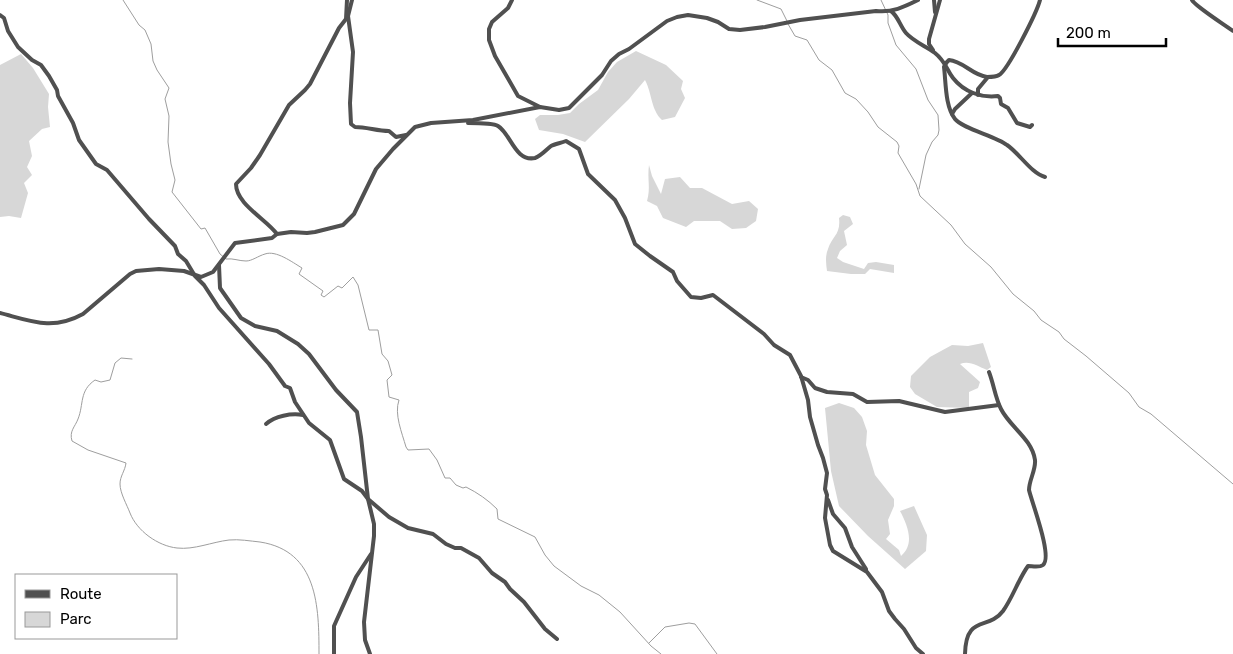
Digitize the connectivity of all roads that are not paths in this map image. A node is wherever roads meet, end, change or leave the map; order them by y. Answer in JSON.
{"nodes":[{"id":1,"x":347,"y":0,"type":"edge"},
{"id":2,"x":352,"y":0,"type":"edge"},
{"id":3,"x":512,"y":0,"type":"edge"},
{"id":4,"x":918,"y":0,"type":"edge"},
{"id":5,"x":934,"y":0,"type":"edge"},
{"id":6,"x":940,"y":0,"type":"edge"},
{"id":7,"x":1040,"y":0,"type":"edge"},
{"id":8,"x":1192,"y":0,"type":"edge"},
{"id":9,"x":888,"y":11,"type":"junction"},
{"id":10,"x":936,"y":15,"type":"junction"},
{"id":11,"x":0,"y":16,"type":"edge"},
{"id":12,"x":1233,"y":31,"type":"edge"},
{"id":13,"x":934,"y":52,"type":"junction"},
{"id":14,"x":946,"y":64,"type":"junction"},
{"id":15,"x":988,"y":77,"type":"junction"},
{"id":16,"x":972,"y":93,"type":"junction"},
{"id":17,"x":978,"y":95,"type":"junction"},
{"id":18,"x":540,"y":107,"type":"junction"},
{"id":19,"x":952,"y":114,"type":"junction"},
{"id":20,"x":456,"y":122,"type":"junction"},
{"id":21,"x":1032,"y":125,"type":"dead end"},
{"id":22,"x":408,"y":135,"type":"junction"},
{"id":23,"x":1045,"y":177,"type":"dead end"},
{"id":24,"x":277,"y":234,"type":"junction"},
{"id":25,"x":218,"y":264,"type":"junction"},
{"id":26,"x":194,"y":276,"type":"junction"},
{"id":27,"x":0,"y":313,"type":"edge"},
{"id":28,"x":989,"y":372,"type":"dead end"},
{"id":29,"x":801,"y":376,"type":"junction"},
{"id":30,"x":999,"y":405,"type":"junction"},
{"id":31,"x":303,"y":415,"type":"junction"},
{"id":32,"x":266,"y":424,"type":"dead end"},
{"id":33,"x":827,"y":495,"type":"junction"},
{"id":34,"x":368,"y":498,"type":"junction"},
{"id":35,"x":372,"y":552,"type":"junction"},
{"id":36,"x":867,"y":572,"type":"junction"},
{"id":37,"x":557,"y":639,"type":"dead end"},
{"id":38,"x":334,"y":654,"type":"edge"},
{"id":39,"x":370,"y":654,"type":"edge"},
{"id":40,"x":923,"y":654,"type":"edge"},
{"id":41,"x":965,"y":654,"type":"edge"}],
"edges":[{"from":1,"to":24,"type":"street"},
{"from":2,"to":22,"type":"street"},
{"from":3,"to":18,"type":"street"},
{"from":4,"to":9,"type":"street"},
{"from":5,"to":10,"type":"street"},
{"from":6,"to":10,"type":"street"},
{"from":7,"to":15,"type":"street"},
{"from":8,"to":12,"type":"street"},
{"from":9,"to":13,"type":"street"},
{"from":9,"to":18,"type":"street"},
{"from":10,"to":13,"type":"street"},
{"from":11,"to":26,"type":"street"},
{"from":13,"to":14,"type":"street"},
{"from":14,"to":15,"type":"street"},
{"from":14,"to":16,"type":"street"},
{"from":14,"to":19,"type":"street"},
{"from":15,"to":17,"type":"street"},
{"from":16,"to":17,"type":"street"},
{"from":16,"to":19,"type":"street"},
{"from":17,"to":21,"type":"street"},
{"from":18,"to":20,"type":"street"},
{"from":19,"to":23,"type":"street"},
{"from":20,"to":22,"type":"street"},
{"from":20,"to":29,"type":"street"},
{"from":22,"to":24,"type":"street"},
{"from":24,"to":25,"type":"street"},
{"from":25,"to":26,"type":"street"},
{"from":25,"to":34,"type":"street"},
{"from":26,"to":27,"type":"street"},
{"from":26,"to":31,"type":"street"},
{"from":28,"to":30,"type":"street"},
{"from":29,"to":30,"type":"street"},
{"from":29,"to":33,"type":"street"},
{"from":30,"to":41,"type":"street"},
{"from":31,"to":32,"type":"street"},
{"from":31,"to":34,"type":"street"},
{"from":33,"to":36,"type":"street"},
{"from":33,"to":36,"type":"street"},
{"from":34,"to":35,"type":"street"},
{"from":34,"to":37,"type":"street"},
{"from":35,"to":38,"type":"street"},
{"from":35,"to":39,"type":"street"},
{"from":36,"to":40,"type":"street"}]}
